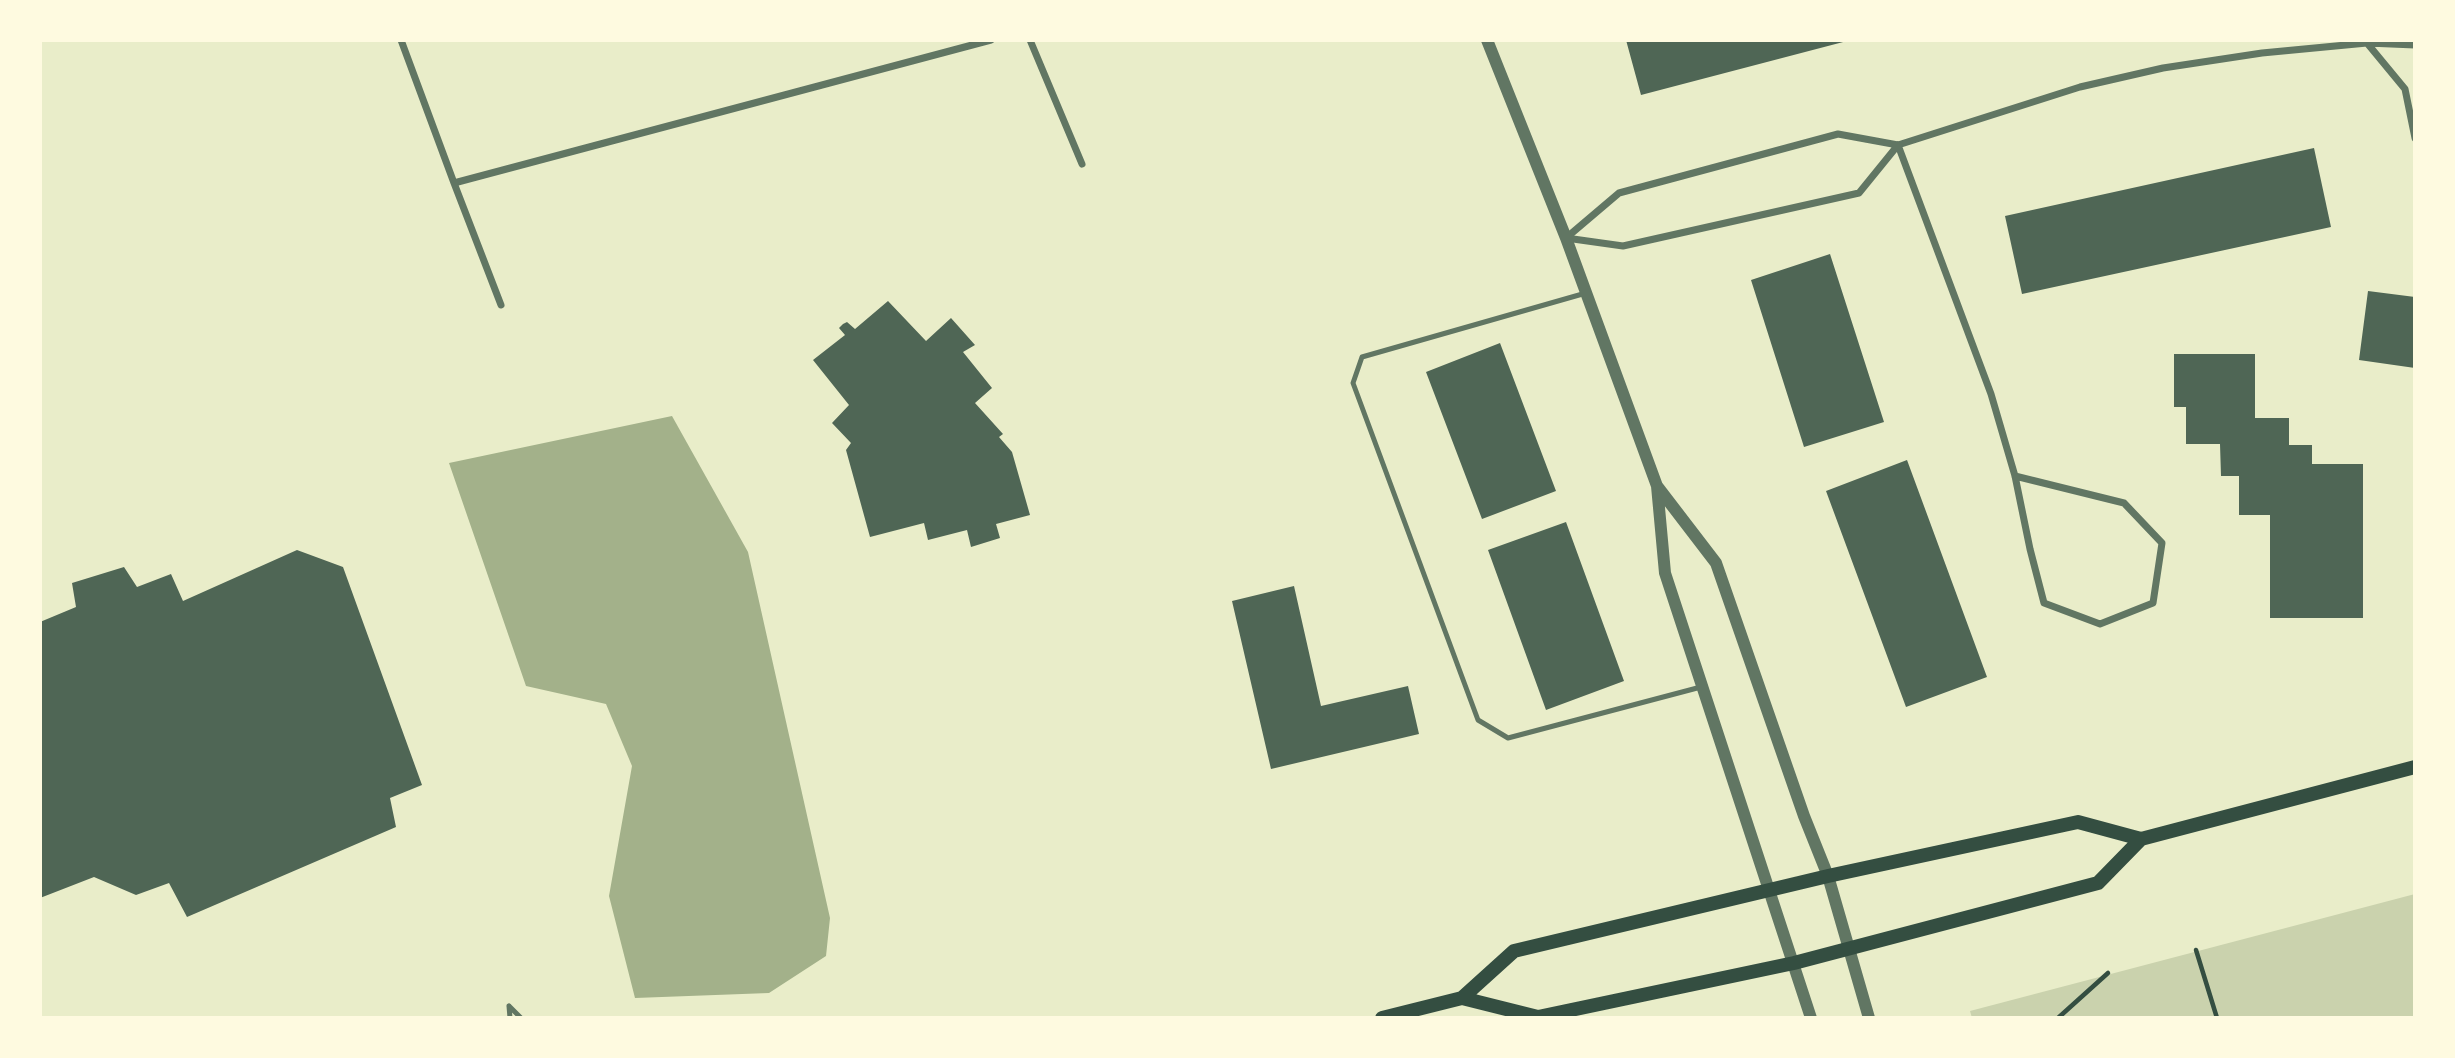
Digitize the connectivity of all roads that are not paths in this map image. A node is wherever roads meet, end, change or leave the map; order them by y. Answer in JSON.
{"nodes":[{"id":1,"x":401,"y":40,"type":"edge"},
{"id":2,"x":992,"y":40,"type":"edge"},
{"id":3,"x":1030,"y":40,"type":"edge"},
{"id":4,"x":1487,"y":40,"type":"edge"},
{"id":5,"x":2367,"y":43,"type":"junction"},
{"id":6,"x":2415,"y":45,"type":"edge"},
{"id":7,"x":2415,"y":138,"type":"edge"},
{"id":8,"x":1898,"y":145,"type":"junction"},
{"id":9,"x":1082,"y":164,"type":"dead end"},
{"id":10,"x":454,"y":183,"type":"junction"},
{"id":11,"x":1566,"y":238,"type":"junction"},
{"id":12,"x":1587,"y":293,"type":"junction"},
{"id":13,"x":501,"y":305,"type":"dead end"},
{"id":14,"x":2015,"y":476,"type":"junction"},
{"id":15,"x":1657,"y":486,"type":"junction"},
{"id":16,"x":1704,"y":686,"type":"junction"},
{"id":17,"x":2415,"y":767,"type":"edge"},
{"id":18,"x":2141,"y":839,"type":"junction"},
{"id":19,"x":1828,"y":876,"type":"junction"},
{"id":20,"x":1770,"y":890,"type":"junction"},
{"id":21,"x":1848,"y":947,"type":"junction"},
{"id":22,"x":1794,"y":963,"type":"junction"},
{"id":23,"x":1462,"y":998,"type":"junction"},
{"id":24,"x":510,"y":1018,"type":"edge"},
{"id":25,"x":521,"y":1018,"type":"edge"},
{"id":26,"x":1382,"y":1018,"type":"edge"},
{"id":27,"x":1811,"y":1018,"type":"edge"},
{"id":28,"x":1869,"y":1018,"type":"edge"}],
"edges":[{"from":1,"to":10,"type":"street"},
{"from":2,"to":10,"type":"street"},
{"from":3,"to":9,"type":"street"},
{"from":4,"to":11,"type":"street"},
{"from":5,"to":6,"type":"street"},
{"from":5,"to":7,"type":"street"},
{"from":5,"to":8,"type":"street"},
{"from":8,"to":11,"type":"street"},
{"from":8,"to":11,"type":"street"},
{"from":8,"to":14,"type":"street"},
{"from":10,"to":13,"type":"street"},
{"from":11,"to":12,"type":"street"},
{"from":12,"to":15,"type":"street"},
{"from":12,"to":16,"type":"lane"},
{"from":14,"to":14,"type":"street"},
{"from":15,"to":16,"type":"street"},
{"from":15,"to":19,"type":"street"},
{"from":16,"to":20,"type":"street"},
{"from":17,"to":18,"type":"main road"},
{"from":18,"to":19,"type":"main road"},
{"from":18,"to":21,"type":"main road"},
{"from":19,"to":20,"type":"main road"},
{"from":19,"to":21,"type":"street"},
{"from":20,"to":22,"type":"street"},
{"from":20,"to":23,"type":"main road"},
{"from":21,"to":22,"type":"main road"},
{"from":21,"to":28,"type":"street"},
{"from":22,"to":23,"type":"main road"},
{"from":22,"to":27,"type":"street"},
{"from":23,"to":26,"type":"main road"},
{"from":24,"to":25,"type":"lane"}]}
